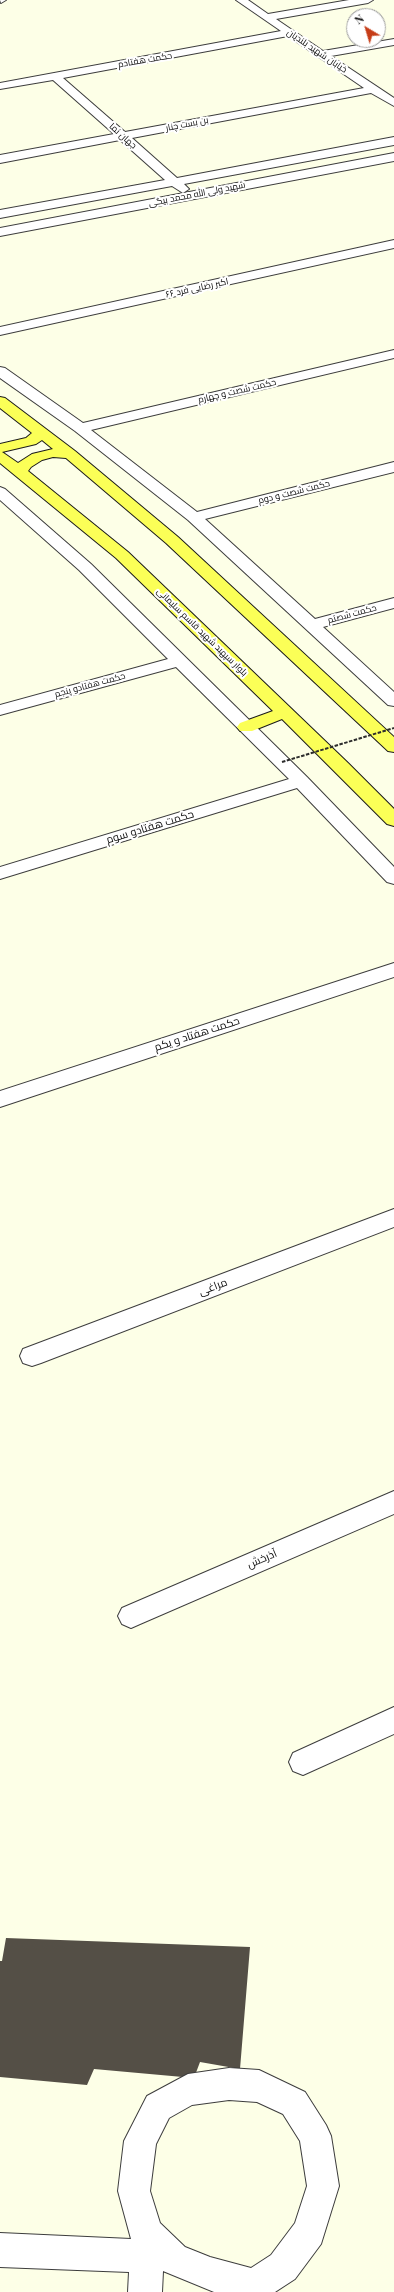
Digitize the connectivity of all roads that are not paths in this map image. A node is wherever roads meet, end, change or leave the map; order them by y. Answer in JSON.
{"nodes":[{"id":1,"x":241,"y":0,"type":"edge"},
{"id":2,"x":368,"y":0,"type":"edge"},
{"id":3,"x":266,"y":17,"type":"junction"},
{"id":4,"x":289,"y":33,"type":"junction"},
{"id":5,"x":394,"y":42,"type":"edge"},
{"id":6,"x":323,"y":54,"type":"junction"},
{"id":7,"x":56,"y":76,"type":"junction"},
{"id":8,"x":0,"y":86,"type":"edge"},
{"id":9,"x":374,"y":89,"type":"junction"},
{"id":10,"x":394,"y":103,"type":"edge"},
{"id":11,"x":123,"y":136,"type":"junction"},
{"id":12,"x":394,"y":141,"type":"edge"},
{"id":13,"x":394,"y":157,"type":"edge"},
{"id":14,"x":0,"y":159,"type":"edge"},
{"id":15,"x":175,"y":182,"type":"junction"},
{"id":16,"x":190,"y":196,"type":"junction"},
{"id":17,"x":0,"y":214,"type":"edge"},
{"id":18,"x":0,"y":232,"type":"edge"},
{"id":19,"x":394,"y":244,"type":"edge"},
{"id":20,"x":0,"y":331,"type":"edge"},
{"id":21,"x":394,"y":354,"type":"edge"},
{"id":22,"x":0,"y":371,"type":"edge"},
{"id":23,"x":0,"y":401,"type":"edge"},
{"id":24,"x":80,"y":428,"type":"junction"},
{"id":25,"x":42,"y":432,"type":"junction"},
{"id":26,"x":0,"y":448,"type":"edge"},
{"id":27,"x":70,"y":454,"type":"junction"},
{"id":28,"x":0,"y":456,"type":"edge"},
{"id":29,"x":394,"y":467,"type":"edge"},
{"id":30,"x":20,"y":472,"type":"junction"},
{"id":31,"x":0,"y":492,"type":"edge"},
{"id":32,"x":194,"y":517,"type":"junction"},
{"id":33,"x":394,"y":603,"type":"edge"},
{"id":34,"x":311,"y":625,"type":"junction"},
{"id":35,"x":180,"y":661,"type":"junction"},
{"id":36,"x":394,"y":701,"type":"edge"},
{"id":37,"x":0,"y":710,"type":"edge"},
{"id":38,"x":286,"y":712,"type":"junction"},
{"id":39,"x":246,"y":727,"type":"junction"},
{"id":40,"x":394,"y":747,"type":"edge"},
{"id":41,"x":301,"y":781,"type":"junction"},
{"id":42,"x":394,"y":820,"type":"edge"},
{"id":43,"x":0,"y":873,"type":"edge"},
{"id":44,"x":394,"y":878,"type":"edge"},
{"id":45,"x":394,"y":970,"type":"edge"},
{"id":46,"x":0,"y":1099,"type":"edge"},
{"id":47,"x":394,"y":1218,"type":"edge"},
{"id":48,"x":32,"y":1356,"type":"dead end"},
{"id":49,"x":394,"y":1502,"type":"edge"},
{"id":50,"x":131,"y":1616,"type":"dead end"},
{"id":51,"x":394,"y":1720,"type":"edge"},
{"id":52,"x":303,"y":1762,"type":"dead end"},
{"id":53,"x":146,"y":2245,"type":"junction"},
{"id":54,"x":0,"y":2250,"type":"edge"},
{"id":55,"x":256,"y":2289,"type":"edge"},
{"id":56,"x":145,"y":2292,"type":"edge"}],
"edges":[{"from":1,"to":3,"type":"street","name":"خیابان شهید بلندیان"},
{"from":2,"to":3,"type":"street"},
{"from":3,"to":4,"type":"street","name":"خیابان شهید بلندیان"},
{"from":4,"to":6,"type":"street","name":"خیابان شهید بلندیان"},
{"from":4,"to":7,"type":"street","name":"حکمت هفتادم"},
{"from":5,"to":6,"type":"street"},
{"from":6,"to":9,"type":"street","name":"خیابان شهید بلندیان"},
{"from":7,"to":8,"type":"street","name":"حکمت هفتادم"},
{"from":7,"to":11,"type":"street","name":"جهان نما"},
{"from":9,"to":10,"type":"street","name":"خیابان شهید بلندیان"},
{"from":9,"to":11,"type":"street","name":"بن بست چنار"},
{"from":11,"to":14,"type":"street","name":"بن بست چنار"},
{"from":11,"to":15,"type":"street","name":"جهان نما"},
{"from":12,"to":15,"type":"street","name":"شهید ولی الله محمد بیگی"},
{"from":13,"to":16,"type":"street","name":"شهید ولی الله محمد بیگی"},
{"from":15,"to":16,"type":"street","name":"جهان نما"},
{"from":15,"to":17,"type":"street","name":"شهید ولی الله محمد بیگی"},
{"from":16,"to":18,"type":"street","name":"شهید ولی الله محمد بیگی"},
{"from":19,"to":20,"type":"street","name":"۶۶ اکبر رضایی فرد"},
{"from":21,"to":24,"type":"street","name":"حکمت شصت و چهارم"},
{"from":22,"to":24,"type":"street"},
{"from":23,"to":25,"type":"main road"},
{"from":24,"to":32,"type":"street"},
{"from":25,"to":26,"type":"main road"},
{"from":25,"to":27,"type":"main road"},
{"from":27,"to":30,"type":"main road"},
{"from":27,"to":40,"type":"main road"},
{"from":28,"to":30,"type":"main road","name":"بلوار سپهبد شهید قاسم سلیمانی"},
{"from":29,"to":32,"type":"street","name":"حکمت شصت و دوم"},
{"from":30,"to":38,"type":"main road","name":"بلوار سپهبد شهید قاسم سلیمانی"},
{"from":31,"to":35,"type":"street"},
{"from":32,"to":34,"type":"street"},
{"from":33,"to":34,"type":"street","name":"حکمت شصتم"},
{"from":34,"to":36,"type":"street"},
{"from":35,"to":37,"type":"street","name":"حکمت هفتادو پنجم"},
{"from":35,"to":39,"type":"street"},
{"from":38,"to":39,"type":"main road"},
{"from":38,"to":42,"type":"main road","name":"بلوار سپهبد شهید قاسم سلیمانی"},
{"from":39,"to":41,"type":"street"},
{"from":41,"to":43,"type":"street","name":"حکمت هفتادو سوم"},
{"from":41,"to":44,"type":"street"},
{"from":45,"to":46,"type":"street","name":"حکمت هفتاد و یکم"},
{"from":47,"to":48,"type":"street","name":"مراغی"},
{"from":49,"to":50,"type":"street","name":"آذرخش"},
{"from":51,"to":52,"type":"street"},
{"from":53,"to":54,"type":"street"},
{"from":53,"to":55,"type":"street"},
{"from":53,"to":55,"type":"street"},
{"from":53,"to":56,"type":"street"}]}
